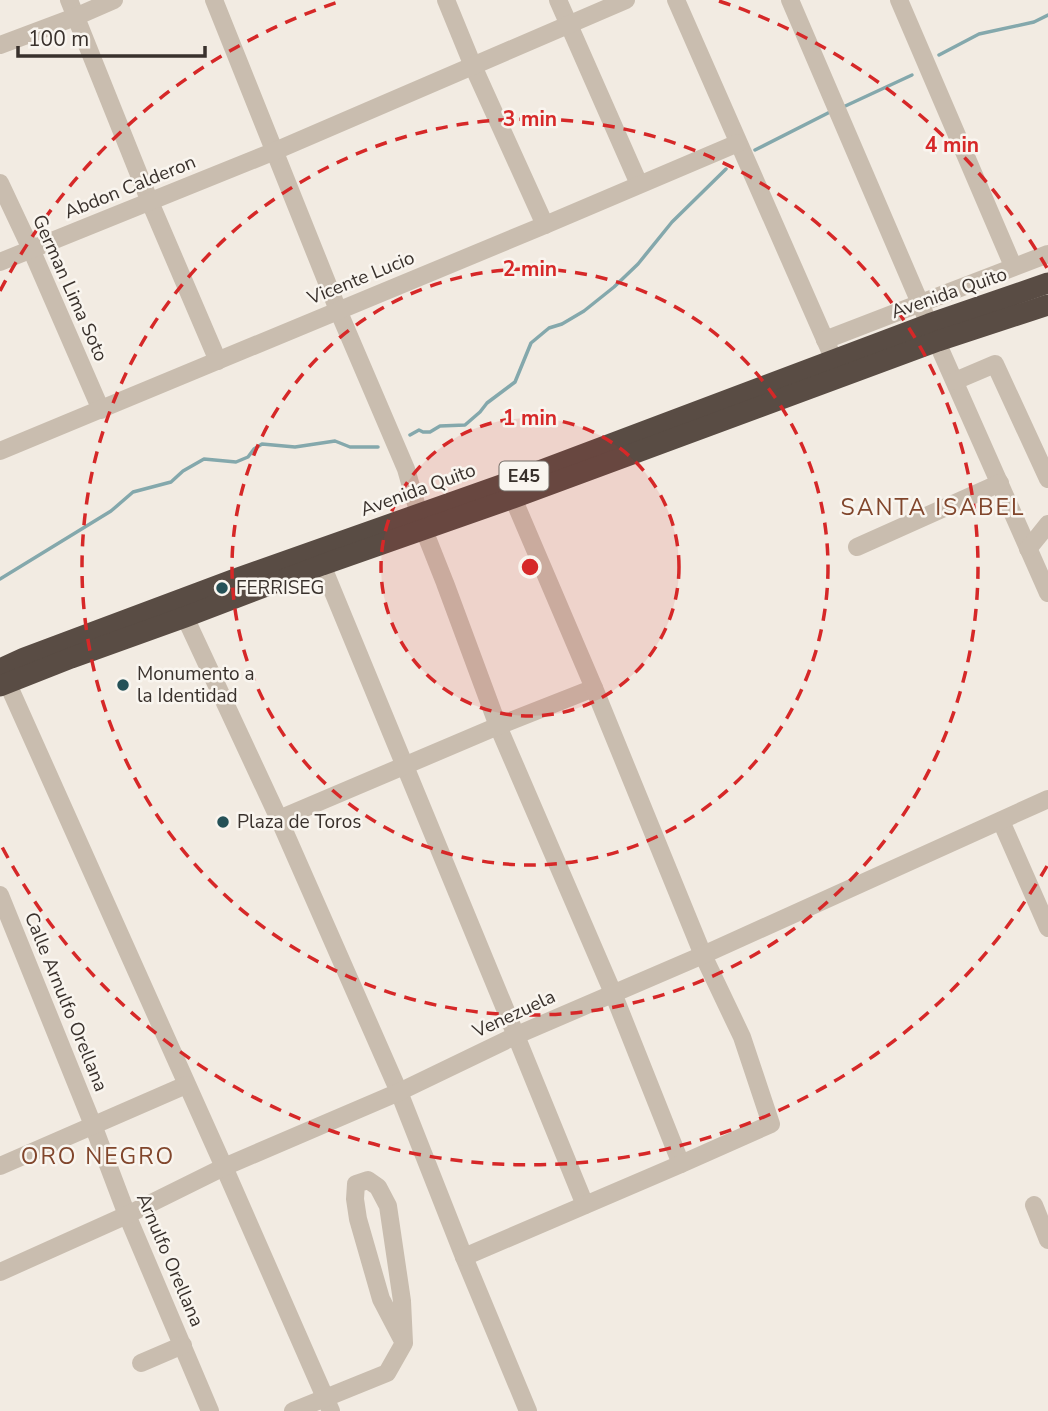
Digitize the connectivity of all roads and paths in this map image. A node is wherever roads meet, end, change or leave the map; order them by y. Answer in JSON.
{"nodes":[{"id":1,"x":114,"y":0,"type":"edge"},
{"id":2,"x":214,"y":0,"type":"edge"},
{"id":3,"x":446,"y":0,"type":"edge"},
{"id":4,"x":558,"y":0,"type":"edge"},
{"id":5,"x":626,"y":0,"type":"edge"},
{"id":6,"x":676,"y":0,"type":"edge"},
{"id":7,"x":790,"y":0,"type":"edge"},
{"id":8,"x":899,"y":0,"type":"edge"},
{"id":9,"x":72,"y":8,"type":"edge"},
{"id":10,"x":569,"y":26,"type":"junction"},
{"id":11,"x":0,"y":45,"type":"edge"},
{"id":12,"x":473,"y":66,"type":"junction"},
{"id":13,"x":738,"y":143,"type":"junction"},
{"id":14,"x":275,"y":151,"type":"junction"},
{"id":15,"x":0,"y":183,"type":"edge"},
{"id":16,"x":639,"y":184,"type":"junction"},
{"id":17,"x":150,"y":202,"type":"junction"},
{"id":18,"x":545,"y":225,"type":"junction"},
{"id":19,"x":31,"y":249,"type":"junction"},
{"id":20,"x":1048,"y":254,"type":"edge"},
{"id":21,"x":0,"y":262,"type":"edge"},
{"id":22,"x":1013,"y":266,"type":"junction"},
{"id":23,"x":1048,"y":283,"type":"edge"},
{"id":24,"x":920,"y":302,"type":"junction"},
{"id":25,"x":1048,"y":305,"type":"edge"},
{"id":26,"x":338,"y":310,"type":"junction"},
{"id":27,"x":933,"y":332,"type":"junction"},
{"id":28,"x":825,"y":340,"type":"junction"},
{"id":29,"x":834,"y":360,"type":"junction"},
{"id":30,"x":218,"y":361,"type":"junction"},
{"id":31,"x":955,"y":381,"type":"junction"},
{"id":32,"x":101,"y":410,"type":"junction"},
{"id":33,"x":0,"y":451,"type":"edge"},
{"id":34,"x":1048,"y":479,"type":"edge"},
{"id":35,"x":1000,"y":483,"type":"junction"},
{"id":36,"x":513,"y":498,"type":"junction"},
{"id":37,"x":421,"y":522,"type":"junction"},
{"id":38,"x":1048,"y":524,"type":"edge"},
{"id":39,"x":857,"y":547,"type":"dead end"},
{"id":40,"x":1028,"y":549,"type":"junction"},
{"id":41,"x":321,"y":565,"type":"junction"},
{"id":42,"x":1048,"y":593,"type":"edge"},
{"id":43,"x":186,"y":617,"type":"junction"},
{"id":44,"x":2,"y":679,"type":"edge"},
{"id":45,"x":594,"y":688,"type":"junction"},
{"id":46,"x":498,"y":726,"type":"junction"},
{"id":47,"x":403,"y":765,"type":"junction"},
{"id":48,"x":1048,"y":799,"type":"edge"},
{"id":49,"x":279,"y":819,"type":"junction"},
{"id":50,"x":1001,"y":821,"type":"junction"},
{"id":51,"x":0,"y":895,"type":"edge"},
{"id":52,"x":1048,"y":928,"type":"edge"},
{"id":53,"x":704,"y":955,"type":"junction"},
{"id":54,"x":613,"y":993,"type":"junction"},
{"id":55,"x":517,"y":1035,"type":"junction"},
{"id":56,"x":186,"y":1085,"type":"junction"},
{"id":57,"x":399,"y":1092,"type":"junction"},
{"id":58,"x":93,"y":1125,"type":"junction"},
{"id":59,"x":681,"y":1164,"type":"junction"},
{"id":60,"x":0,"y":1166,"type":"edge"},
{"id":61,"x":224,"y":1167,"type":"junction"},
{"id":62,"x":585,"y":1205,"type":"junction"},
{"id":63,"x":1034,"y":1205,"type":"dead end"},
{"id":64,"x":127,"y":1215,"type":"junction"},
{"id":65,"x":1048,"y":1240,"type":"edge"},
{"id":66,"x":464,"y":1257,"type":"junction"},
{"id":67,"x":0,"y":1272,"type":"edge"},
{"id":68,"x":404,"y":1343,"type":"junction"},
{"id":69,"x":183,"y":1345,"type":"junction"},
{"id":70,"x":141,"y":1363,"type":"dead end"},
{"id":71,"x":328,"y":1404,"type":"edge"},
{"id":72,"x":210,"y":1411,"type":"edge"},
{"id":73,"x":293,"y":1411,"type":"edge"},
{"id":74,"x":528,"y":1411,"type":"edge"}],
"edges":[{"from":1,"to":9,"type":"street"},
{"from":2,"to":14,"type":"street"},
{"from":3,"to":12,"type":"street"},
{"from":4,"to":10,"type":"street"},
{"from":5,"to":10,"type":"street","name":"Abdon Calderon"},
{"from":6,"to":13,"type":"street"},
{"from":7,"to":24,"type":"street"},
{"from":8,"to":22,"type":"street"},
{"from":9,"to":11,"type":"street"},
{"from":9,"to":17,"type":"street"},
{"from":10,"to":12,"type":"street","name":"Abdon Calderon"},
{"from":10,"to":16,"type":"street"},
{"from":12,"to":14,"type":"street","name":"Abdon Calderon"},
{"from":12,"to":18,"type":"street"},
{"from":13,"to":16,"type":"street","name":"Vicente Lucio"},
{"from":13,"to":28,"type":"street"},
{"from":14,"to":17,"type":"street","name":"Abdon Calderon"},
{"from":14,"to":26,"type":"street"},
{"from":15,"to":19,"type":"street","name":"German Lima Soto"},
{"from":16,"to":18,"type":"street","name":"Vicente Lucio"},
{"from":17,"to":19,"type":"street","name":"Abdon Calderon"},
{"from":17,"to":30,"type":"street"},
{"from":18,"to":26,"type":"street","name":"Vicente Lucio"},
{"from":19,"to":21,"type":"street","name":"Abdon Calderon"},
{"from":19,"to":32,"type":"street","name":"German Lima Soto"},
{"from":20,"to":22,"type":"street"},
{"from":22,"to":24,"type":"street"},
{"from":23,"to":27,"type":"highway","name":"Avenida Quito","number":"E45"},
{"from":24,"to":27,"type":"street"},
{"from":24,"to":28,"type":"street"},
{"from":25,"to":27,"type":"highway","name":"Avenida Quito","number":"E45"},
{"from":26,"to":30,"type":"street","name":"Vicente Lucio"},
{"from":26,"to":37,"type":"street"},
{"from":27,"to":29,"type":"highway","name":"Avenida Quito","number":"E45"},
{"from":27,"to":31,"type":"street"},
{"from":27,"to":36,"type":"highway","name":"Avenida Quito","number":"E45"},
{"from":28,"to":29,"type":"street"},
{"from":29,"to":37,"type":"highway","name":"Avenida Quito","number":"E45"},
{"from":30,"to":32,"type":"street","name":"Vicente Lucio"},
{"from":31,"to":34,"type":"street"},
{"from":31,"to":35,"type":"street"},
{"from":32,"to":33,"type":"street","name":"Vicente Lucio"},
{"from":35,"to":39,"type":"street"},
{"from":35,"to":40,"type":"street"},
{"from":36,"to":37,"type":"highway","name":"Avenida Quito","number":"E45"},
{"from":36,"to":45,"type":"street"},
{"from":37,"to":41,"type":"highway","name":"Avenida Quito","number":"E45"},
{"from":37,"to":44,"type":"highway","name":"Avenida Quito","number":"E45"},
{"from":37,"to":46,"type":"street"},
{"from":38,"to":40,"type":"street"},
{"from":40,"to":42,"type":"street"},
{"from":41,"to":43,"type":"highway","name":"Avenida Quito","number":"E45"},
{"from":41,"to":47,"type":"street"},
{"from":43,"to":44,"type":"highway","name":"Avenida Quito","number":"E45"},
{"from":43,"to":49,"type":"street"},
{"from":44,"to":56,"type":"street"},
{"from":45,"to":46,"type":"street"},
{"from":45,"to":53,"type":"street"},
{"from":46,"to":47,"type":"street"},
{"from":46,"to":54,"type":"street"},
{"from":47,"to":49,"type":"street"},
{"from":47,"to":55,"type":"street"},
{"from":48,"to":50,"type":"street","name":"Venezuela"},
{"from":49,"to":57,"type":"street"},
{"from":50,"to":52,"type":"street"},
{"from":50,"to":53,"type":"street","name":"Venezuela"},
{"from":51,"to":58,"type":"street","name":"Calle Arnulfo Orellana"},
{"from":53,"to":54,"type":"street","name":"Venezuela"},
{"from":53,"to":59,"type":"street"},
{"from":54,"to":55,"type":"street","name":"Venezuela"},
{"from":54,"to":59,"type":"street"},
{"from":55,"to":57,"type":"street","name":"Venezuela"},
{"from":55,"to":62,"type":"street"},
{"from":56,"to":58,"type":"street"},
{"from":56,"to":61,"type":"street"},
{"from":57,"to":61,"type":"street","name":"Venezuela"},
{"from":57,"to":66,"type":"street"},
{"from":58,"to":60,"type":"street"},
{"from":58,"to":64,"type":"street","name":"Arnulfo Orellana"},
{"from":59,"to":62,"type":"street"},
{"from":61,"to":64,"type":"street","name":"Venezuela"},
{"from":61,"to":71,"type":"street"},
{"from":62,"to":66,"type":"street"},
{"from":63,"to":65,"type":"street"},
{"from":64,"to":67,"type":"street","name":"Venezuela"},
{"from":64,"to":69,"type":"street","name":"Arnulfo Orellana"},
{"from":66,"to":74,"type":"street"},
{"from":68,"to":68,"type":"street"},
{"from":68,"to":71,"type":"street"},
{"from":69,"to":70,"type":"street"},
{"from":69,"to":72,"type":"street","name":"Arnulfo Orellana"},
{"from":71,"to":73,"type":"street"}]}
